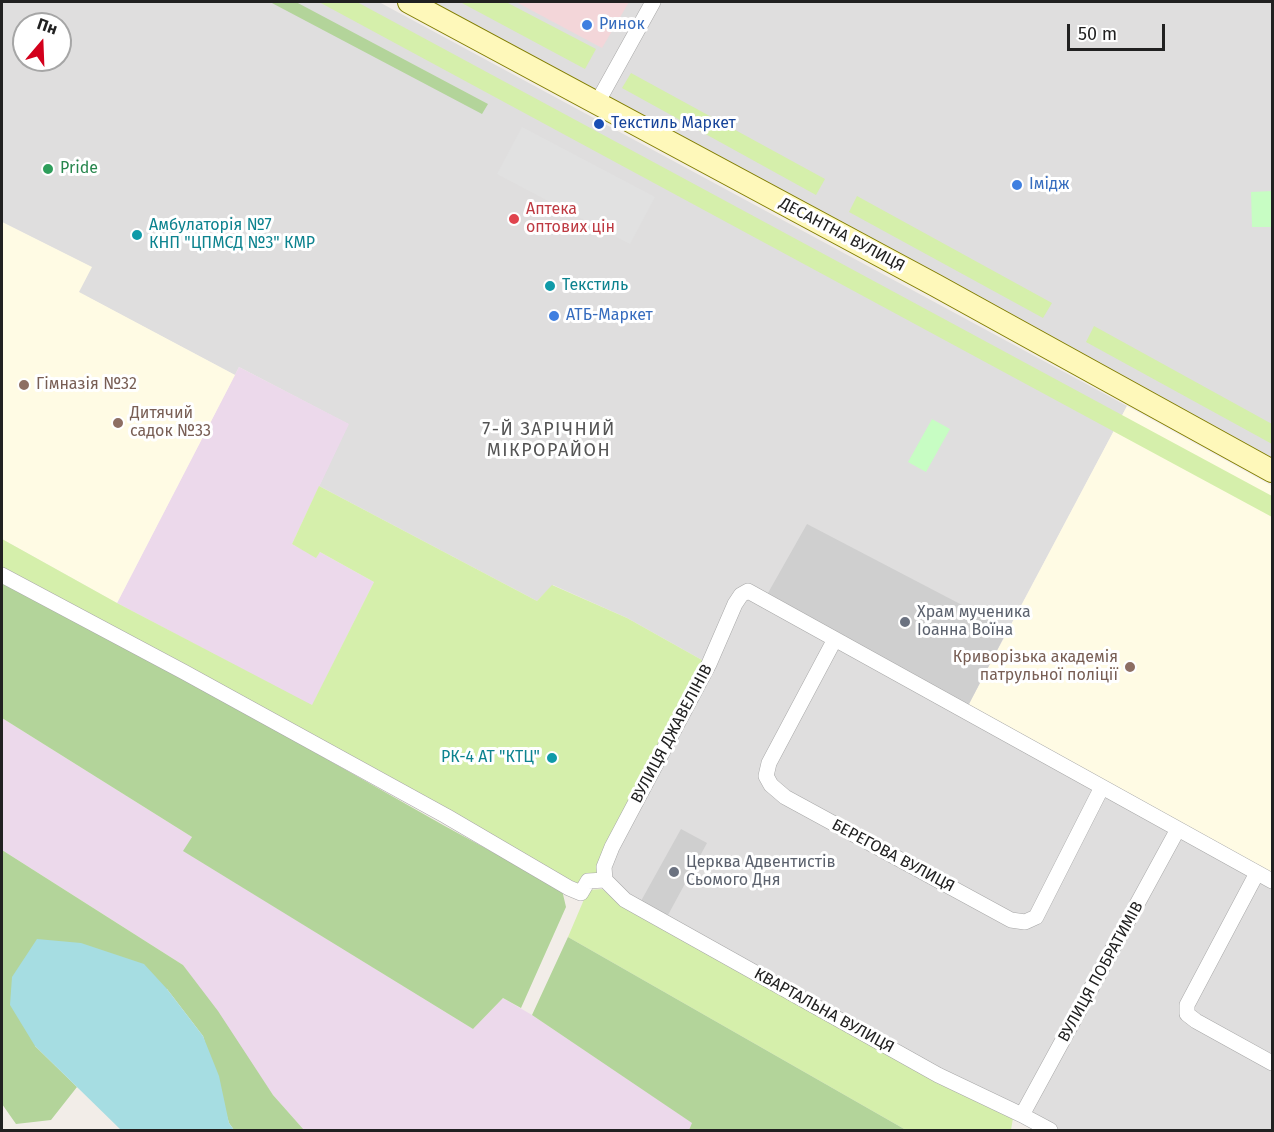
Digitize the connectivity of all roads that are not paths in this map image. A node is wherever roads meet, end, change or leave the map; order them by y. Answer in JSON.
{"nodes":[{"id":1,"x":409,"y":2,"type":"edge"},
{"id":2,"x":653,"y":2,"type":"edge"},
{"id":3,"x":597,"y":103,"type":"junction"},
{"id":4,"x":1272,"y":471,"type":"edge"},
{"id":5,"x":2,"y":575,"type":"edge"},
{"id":6,"x":835,"y":639,"type":"junction"},
{"id":7,"x":1102,"y":787,"type":"junction"},
{"id":8,"x":1178,"y":829,"type":"junction"},
{"id":9,"x":1257,"y":873,"type":"junction"},
{"id":10,"x":605,"y":880,"type":"junction"},
{"id":11,"x":1272,"y":881,"type":"edge"},
{"id":12,"x":1272,"y":1063,"type":"edge"},
{"id":13,"x":1022,"y":1115,"type":"junction"},
{"id":14,"x":1050,"y":1131,"type":"edge"}],
"edges":[{"from":1,"to":3,"type":"main road","name":"ДЕСАНТНА ВУЛИЦЯ"},
{"from":2,"to":3,"type":"street"},
{"from":3,"to":4,"type":"main road","name":"ДЕСАНТНА ВУЛИЦЯ"},
{"from":5,"to":10,"type":"street"},
{"from":6,"to":7,"type":"street"},
{"from":6,"to":7,"type":"street","name":"БЕРЕГОВА ВУЛИЦЯ"},
{"from":6,"to":10,"type":"street","name":"ВУЛИЦЯ ДЖАВЕЛІНІВ"},
{"from":7,"to":8,"type":"street"},
{"from":8,"to":9,"type":"street"},
{"from":8,"to":13,"type":"street","name":"ВУЛИЦЯ ПОБРАТИМІВ"},
{"from":9,"to":11,"type":"street"},
{"from":9,"to":12,"type":"street"},
{"from":10,"to":13,"type":"street","name":"КВАРТАЛЬНА ВУЛИЦЯ"},
{"from":13,"to":14,"type":"street","name":"КВАРТАЛЬНА ВУЛИЦЯ"}]}
